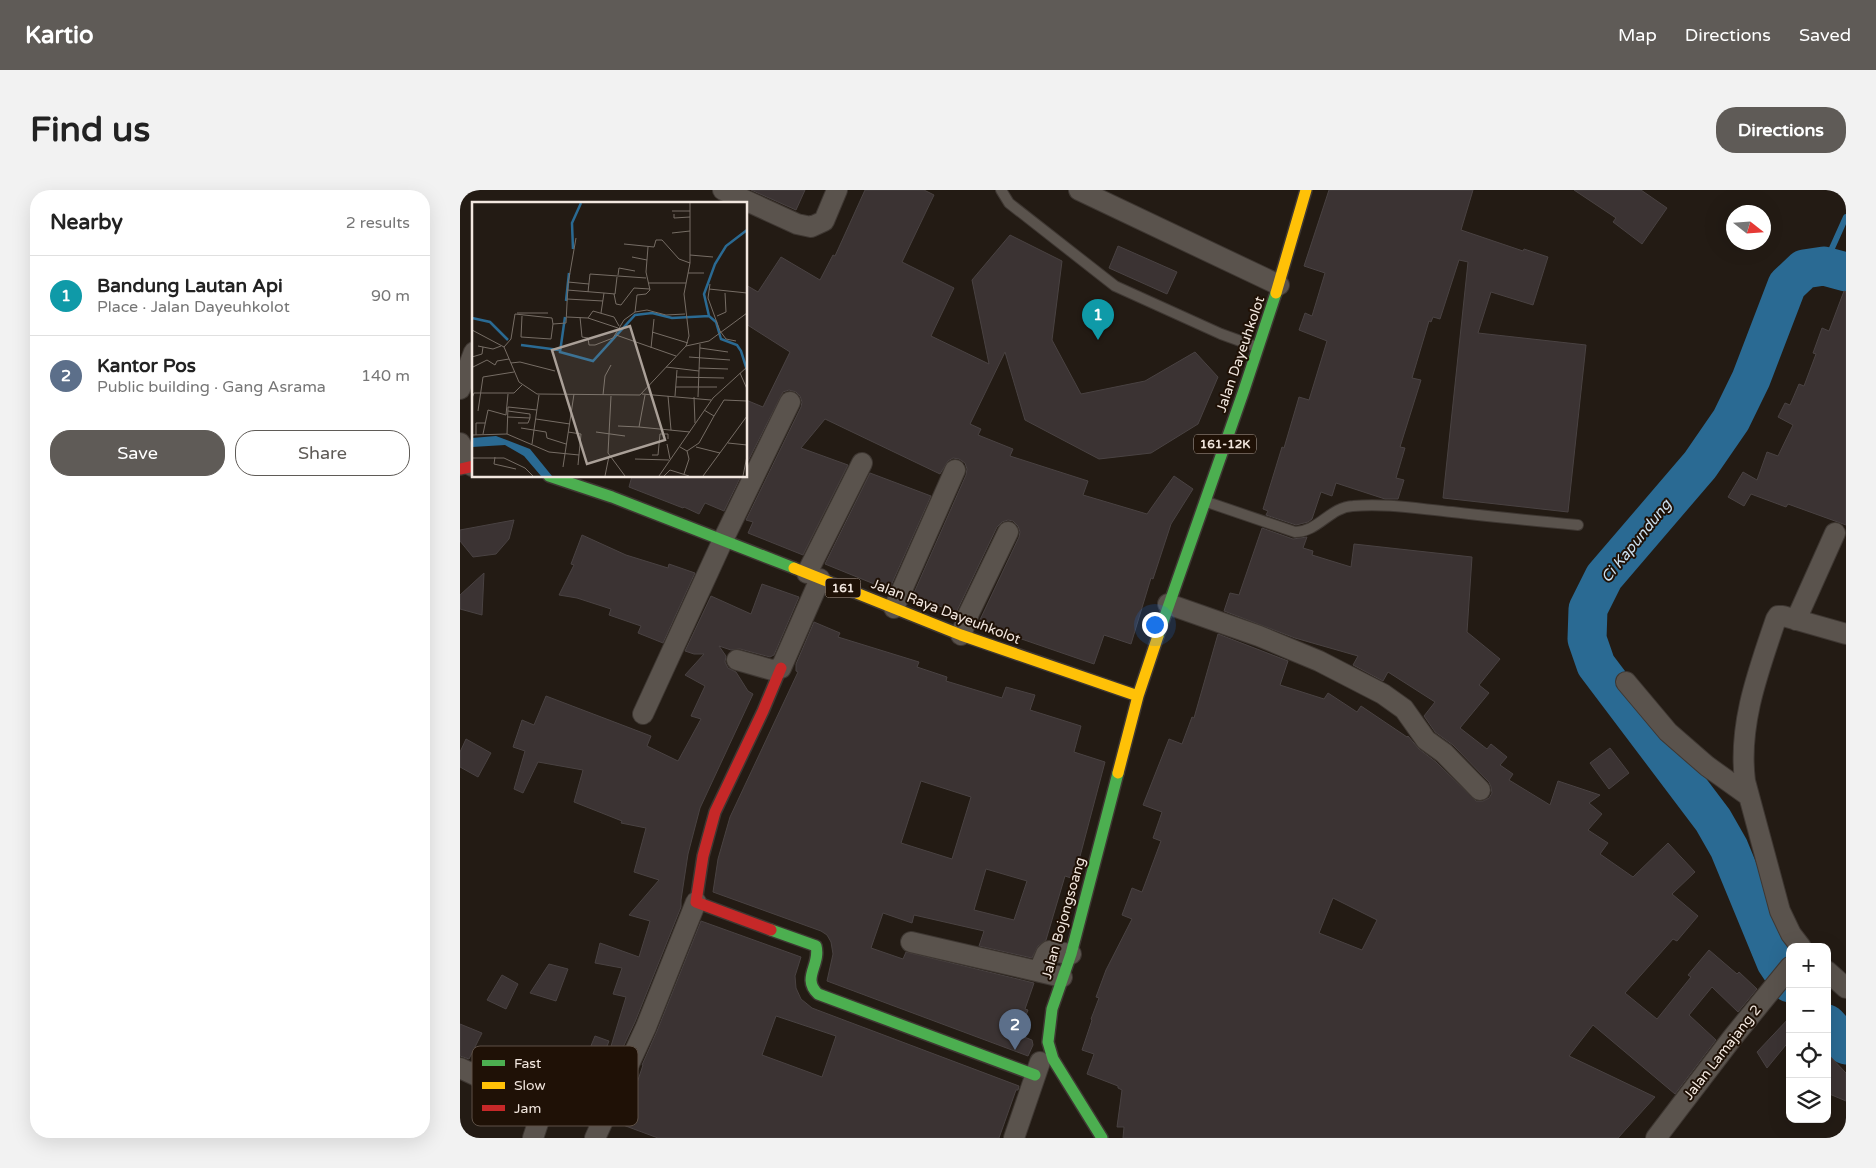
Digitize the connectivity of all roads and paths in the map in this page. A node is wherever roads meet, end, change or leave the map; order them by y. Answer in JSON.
{"nodes":[{"id":1,"x":723,"y":190,"type":"edge"},
{"id":2,"x":837,"y":190,"type":"edge"},
{"id":3,"x":1001,"y":190,"type":"edge"},
{"id":4,"x":1079,"y":190,"type":"edge"},
{"id":5,"x":1306,"y":190,"type":"edge"},
{"id":6,"x":748,"y":195,"type":"edge"},
{"id":7,"x":1279,"y":285,"type":"junction"},
{"id":8,"x":1258,"y":348,"type":"junction"},
{"id":9,"x":472,"y":357,"type":"edge"},
{"id":10,"x":460,"y":389,"type":"edge"},
{"id":11,"x":790,"y":402,"type":"dead end"},
{"id":12,"x":460,"y":444,"type":"edge"},
{"id":13,"x":862,"y":463,"type":"dead end"},
{"id":14,"x":469,"y":467,"type":"edge"},
{"id":15,"x":956,"y":470,"type":"dead end"},
{"id":16,"x":555,"y":478,"type":"edge"},
{"id":17,"x":1206,"y":501,"type":"junction"},
{"id":18,"x":1578,"y":525,"type":"dead end"},
{"id":19,"x":1008,"y":532,"type":"dead end"},
{"id":20,"x":1835,"y":533,"type":"dead end"},
{"id":21,"x":723,"y":540,"type":"junction"},
{"id":22,"x":813,"y":576,"type":"junction"},
{"id":23,"x":1168,"y":604,"type":"junction"},
{"id":24,"x":894,"y":608,"type":"junction"},
{"id":25,"x":1796,"y":620,"type":"junction"},
{"id":26,"x":1846,"y":634,"type":"edge"},
{"id":27,"x":961,"y":635,"type":"junction"},
{"id":28,"x":737,"y":660,"type":"dead end"},
{"id":29,"x":780,"y":668,"type":"junction"},
{"id":30,"x":1626,"y":682,"type":"dead end"},
{"id":31,"x":1138,"y":696,"type":"junction"},
{"id":32,"x":643,"y":714,"type":"dead end"},
{"id":33,"x":1480,"y":790,"type":"dead end"},
{"id":34,"x":1749,"y":796,"type":"junction"},
{"id":35,"x":696,"y":902,"type":"junction"},
{"id":36,"x":911,"y":942,"type":"dead end"},
{"id":37,"x":1798,"y":943,"type":"edge"},
{"id":38,"x":1071,"y":954,"type":"junction"},
{"id":39,"x":1039,"y":971,"type":"junction"},
{"id":40,"x":1786,"y":971,"type":"edge"},
{"id":41,"x":1831,"y":975,"type":"edge"},
{"id":42,"x":1062,"y":977,"type":"junction"},
{"id":43,"x":1846,"y":988,"type":"edge"},
{"id":44,"x":1048,"y":1041,"type":"junction"},
{"id":45,"x":637,"y":1046,"type":"edge"},
{"id":46,"x":460,"y":1068,"type":"edge"},
{"id":47,"x":472,"y":1074,"type":"edge"},
{"id":48,"x":1035,"y":1075,"type":"junction"},
{"id":49,"x":537,"y":1126,"type":"edge"},
{"id":50,"x":600,"y":1126,"type":"edge"},
{"id":51,"x":533,"y":1138,"type":"edge"},
{"id":52,"x":594,"y":1138,"type":"edge"},
{"id":53,"x":1014,"y":1138,"type":"edge"},
{"id":54,"x":1102,"y":1138,"type":"edge"},
{"id":55,"x":1656,"y":1138,"type":"edge"}],
"edges":[{"from":1,"to":6,"type":"street"},
{"from":2,"to":6,"type":"street"},
{"from":3,"to":8,"type":"lane"},
{"from":4,"to":7,"type":"street"},
{"from":5,"to":7,"type":"main road","name":"Jalan Dayeuhkolot","number":"161-12K"},
{"from":7,"to":8,"type":"main road","name":"Jalan Dayeuhkolot","number":"161-12K"},
{"from":8,"to":17,"type":"main road","name":"Jalan Dayeuhkolot","number":"161-12K"},
{"from":9,"to":10,"type":"street"},
{"from":11,"to":21,"type":"street"},
{"from":12,"to":14,"type":"street"},
{"from":13,"to":22,"type":"street"},
{"from":15,"to":24,"type":"street"},
{"from":16,"to":21,"type":"main road","name":"Jalan Raya Dayeuhkolot","number":"161"},
{"from":17,"to":18,"type":"lane"},
{"from":17,"to":23,"type":"main road","name":"Jalan Dayeuhkolot","number":"161-12K"},
{"from":19,"to":27,"type":"street"},
{"from":20,"to":25,"type":"street"},
{"from":21,"to":22,"type":"main road","name":"Jalan Raya Dayeuhkolot","number":"161"},
{"from":21,"to":32,"type":"street"},
{"from":22,"to":24,"type":"main road","name":"Jalan Raya Dayeuhkolot","number":"161"},
{"from":22,"to":29,"type":"street"},
{"from":23,"to":31,"type":"main road","name":"Jalan Dayeuhkolot","number":"161-12K"},
{"from":23,"to":33,"type":"street"},
{"from":24,"to":27,"type":"main road","name":"Jalan Raya Dayeuhkolot","number":"161"},
{"from":25,"to":26,"type":"street"},
{"from":25,"to":34,"type":"street"},
{"from":27,"to":31,"type":"main road","name":"Jalan Raya Dayeuhkolot","number":"161"},
{"from":28,"to":29,"type":"street"},
{"from":29,"to":35,"type":"main road"},
{"from":30,"to":34,"type":"street"},
{"from":31,"to":38,"type":"main road","name":"Jalan Bojongsoang"},
{"from":34,"to":37,"type":"street"},
{"from":35,"to":45,"type":"street"},
{"from":35,"to":48,"type":"main road"},
{"from":36,"to":39,"type":"street"},
{"from":38,"to":39,"type":"street"},
{"from":38,"to":42,"type":"main road","name":"Jalan Bojongsoang"},
{"from":39,"to":42,"type":"street"},
{"from":40,"to":55,"type":"street","name":"Jalan Lamajang 2"},
{"from":41,"to":43,"type":"street"},
{"from":42,"to":44,"type":"main road","name":"Jalan Bojongsoang"},
{"from":44,"to":48,"type":"street"},
{"from":44,"to":54,"type":"main road","name":"Jalan Bojongsoang"},
{"from":46,"to":47,"type":"street"},
{"from":48,"to":53,"type":"street"},
{"from":49,"to":51,"type":"street"},
{"from":50,"to":52,"type":"street"}]}
